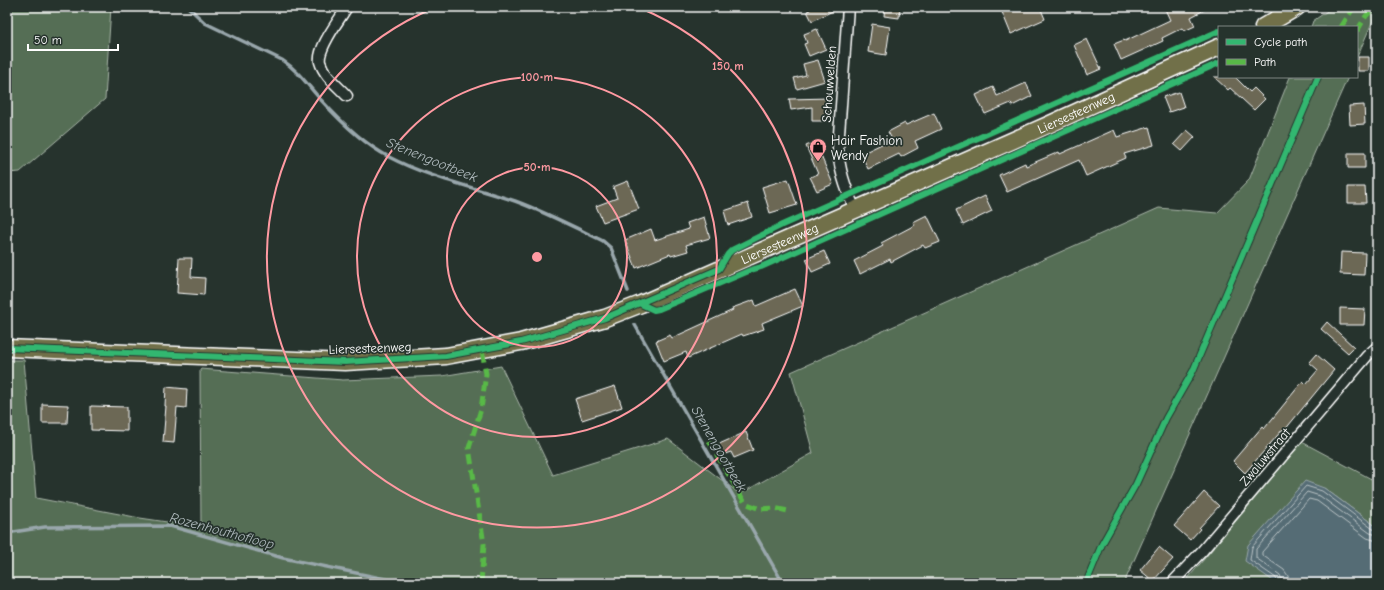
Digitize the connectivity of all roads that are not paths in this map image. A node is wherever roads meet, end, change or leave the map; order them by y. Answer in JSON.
{"nodes":[{"id":1,"x":347,"y":7,"type":"edge"},
{"id":2,"x":848,"y":7,"type":"edge"},
{"id":3,"x":1297,"y":7,"type":"edge"},
{"id":4,"x":1265,"y":26,"type":"edge"},
{"id":5,"x":1218,"y":48,"type":"edge"},
{"id":6,"x":347,"y":96,"type":"dead end"},
{"id":7,"x":855,"y":209,"type":"junction"},
{"id":8,"x":7,"y":348,"type":"edge"},
{"id":9,"x":1377,"y":348,"type":"edge"},
{"id":10,"x":1172,"y":583,"type":"edge"}],
"edges":[{"from":1,"to":6,"type":"street"},
{"from":2,"to":7,"type":"street","name":"Schouwvelden"},
{"from":3,"to":4,"type":"main road"},
{"from":5,"to":7,"type":"main road","name":"Liersesteenweg"},
{"from":7,"to":8,"type":"main road","name":"Liersesteenweg"},
{"from":9,"to":10,"type":"street","name":"Zwaluwstraat"}]}
